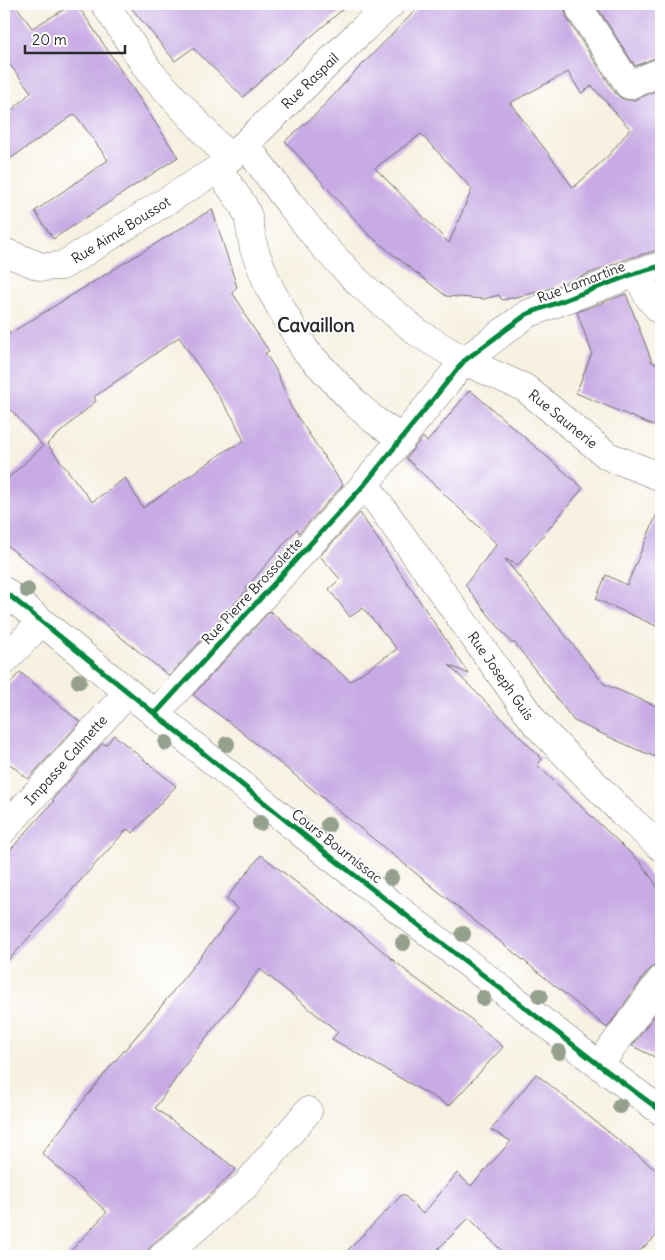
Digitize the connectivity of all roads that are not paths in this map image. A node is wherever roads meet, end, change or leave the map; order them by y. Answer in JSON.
{"nodes":[{"id":1,"x":105,"y":4,"type":"edge"},
{"id":2,"x":391,"y":4,"type":"edge"},
{"id":3,"x":579,"y":4,"type":"edge"},
{"id":4,"x":661,"y":72,"type":"edge"},
{"id":5,"x":231,"y":157,"type":"junction"},
{"id":6,"x":289,"y":203,"type":"junction"},
{"id":7,"x":248,"y":216,"type":"junction"},
{"id":8,"x":4,"y":252,"type":"edge"},
{"id":9,"x":649,"y":269,"type":"edge"},
{"id":10,"x":661,"y":311,"type":"edge"},
{"id":11,"x":464,"y":361,"type":"junction"},
{"id":12,"x":402,"y":439,"type":"junction"},
{"id":13,"x":661,"y":477,"type":"edge"},
{"id":14,"x":365,"y":484,"type":"junction"},
{"id":15,"x":4,"y":591,"type":"edge"},
{"id":16,"x":41,"y":622,"type":"junction"},
{"id":17,"x":4,"y":661,"type":"edge"},
{"id":18,"x":128,"y":692,"type":"junction"},
{"id":19,"x":155,"y":714,"type":"junction"},
{"id":20,"x":4,"y":829,"type":"edge"},
{"id":21,"x":661,"y":846,"type":"edge"},
{"id":22,"x":661,"y":980,"type":"edge"},
{"id":23,"x":599,"y":1065,"type":"junction"},
{"id":24,"x":308,"y":1111,"type":"dead end"},
{"id":25,"x":661,"y":1111,"type":"edge"},
{"id":26,"x":163,"y":1256,"type":"edge"}],
"edges":[{"from":1,"to":5,"type":"street"},
{"from":2,"to":5,"type":"street","name":"Rue Raspail"},
{"from":3,"to":4,"type":"street"},
{"from":5,"to":6,"type":"street"},
{"from":5,"to":7,"type":"street"},
{"from":5,"to":8,"type":"street","name":"Rue Aimé Boussot"},
{"from":6,"to":7,"type":"street"},
{"from":6,"to":11,"type":"street"},
{"from":7,"to":12,"type":"street"},
{"from":9,"to":10,"type":"street"},
{"from":9,"to":11,"type":"street","name":"Rue Lamartine"},
{"from":11,"to":12,"type":"street","name":"Rue Lamartine"},
{"from":11,"to":13,"type":"street","name":"Rue Saunerie"},
{"from":12,"to":14,"type":"street","name":"Rue Pierre Brossolette"},
{"from":14,"to":19,"type":"street","name":"Rue Pierre Brossolette"},
{"from":14,"to":21,"type":"street","name":"Rue Joseph Guis"},
{"from":15,"to":16,"type":"street","name":"Cours Bournissac"},
{"from":16,"to":17,"type":"street"},
{"from":16,"to":18,"type":"street","name":"Cours Bournissac"},
{"from":18,"to":19,"type":"street","name":"Cours Bournissac"},
{"from":18,"to":20,"type":"street","name":"Impasse Calmette"},
{"from":19,"to":23,"type":"street","name":"Cours Bournissac"},
{"from":22,"to":23,"type":"street"},
{"from":23,"to":25,"type":"street","name":"Cours Bournissac"},
{"from":24,"to":26,"type":"street"}]}
